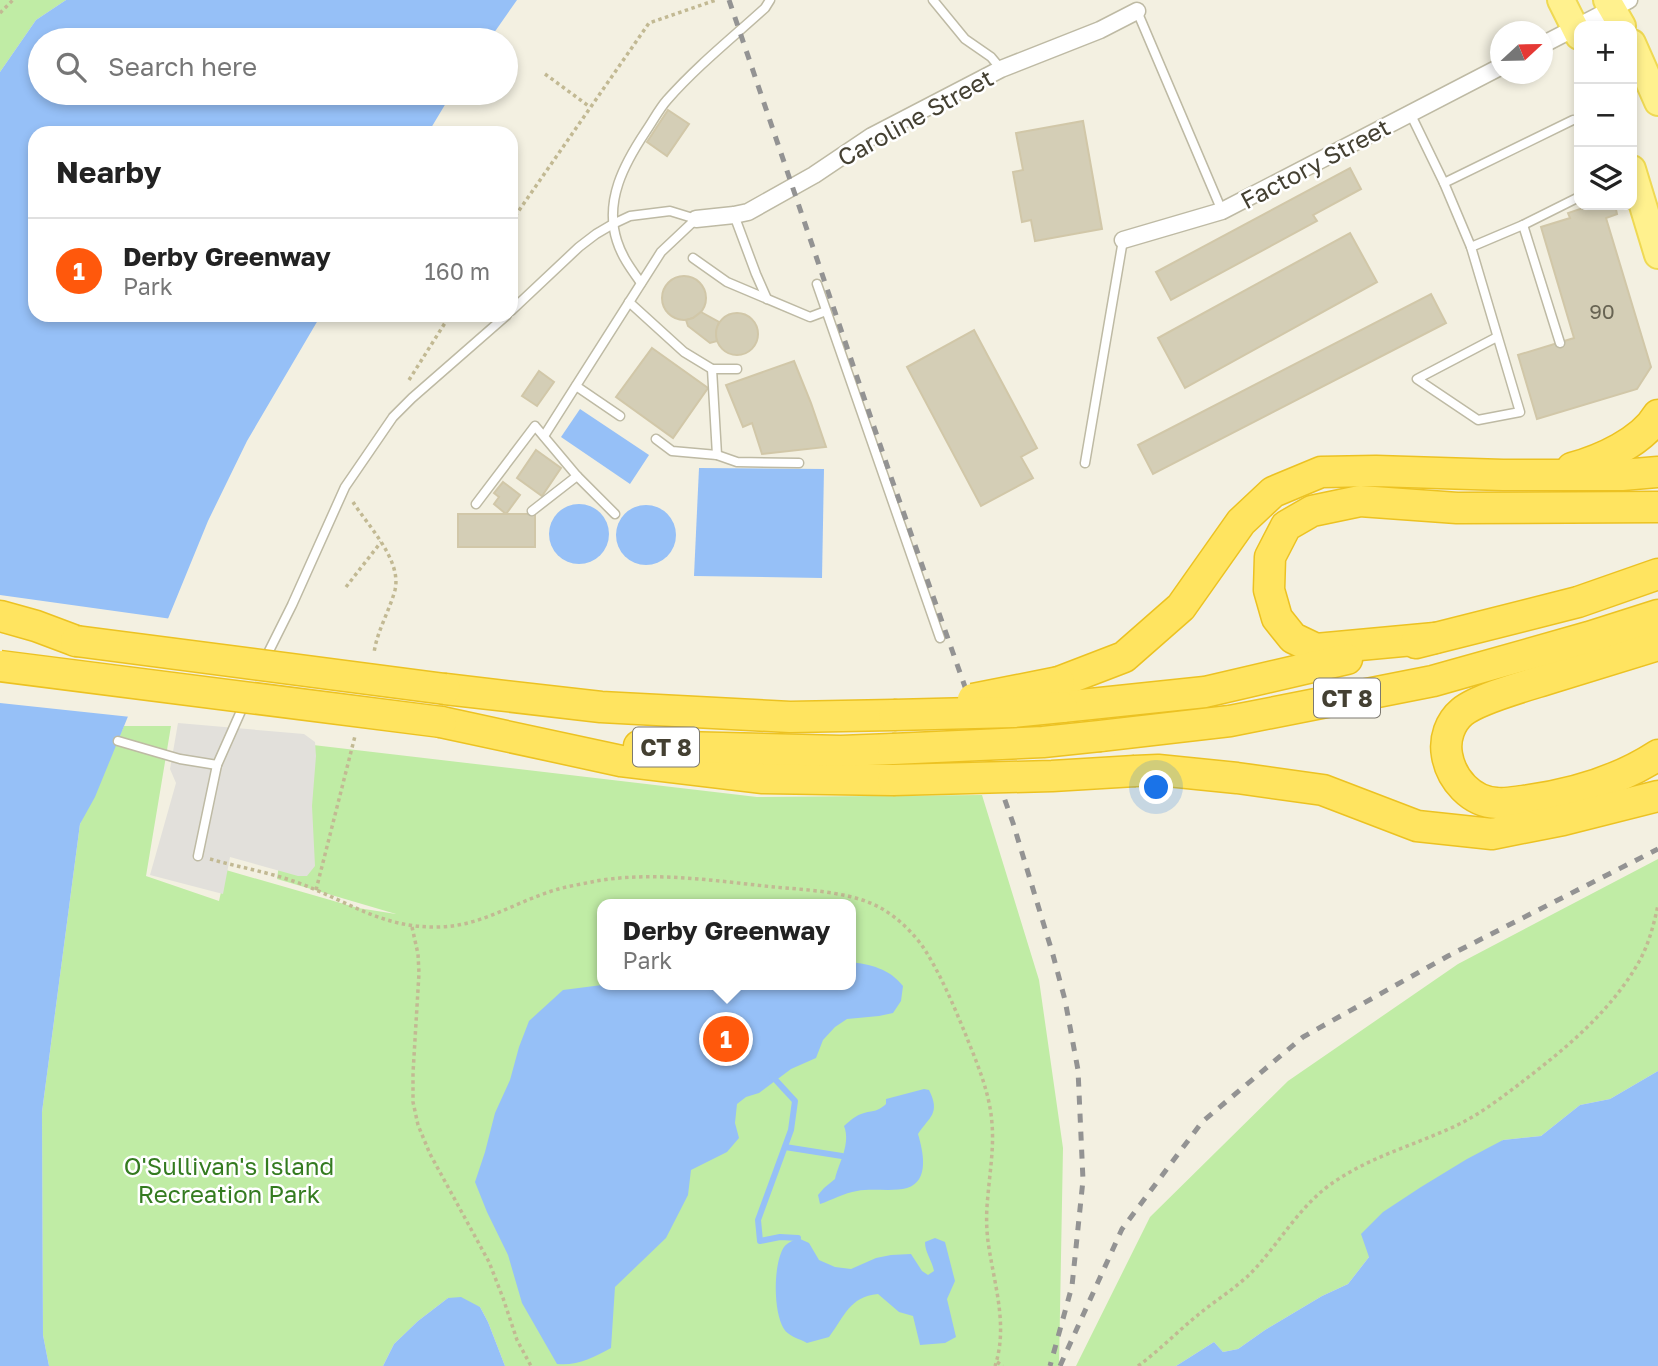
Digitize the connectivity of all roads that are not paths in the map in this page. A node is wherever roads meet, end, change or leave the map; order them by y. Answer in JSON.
{"nodes":[{"id":1,"x":770,"y":0,"type":"edge"},
{"id":2,"x":933,"y":0,"type":"edge"},
{"id":3,"x":1561,"y":0,"type":"edge"},
{"id":4,"x":1618,"y":9,"type":"edge"},
{"id":5,"x":1137,"y":11,"type":"joint"},
{"id":6,"x":1596,"y":21,"type":"edge"},
{"id":7,"x":1574,"y":25,"type":"edge"},
{"id":8,"x":1574,"y":32,"type":"edge"},
{"id":9,"x":1553,"y":41,"type":"edge"},
{"id":10,"x":1637,"y":54,"type":"edge"},
{"id":11,"x":1001,"y":69,"type":"junction"},
{"id":12,"x":1490,"y":72,"type":"edge"},
{"id":13,"x":1658,"y":102,"type":"edge"},
{"id":14,"x":1410,"y":113,"type":"junction"},
{"id":15,"x":1573,"y":120,"type":"dead end"},
{"id":16,"x":1444,"y":184,"type":"junction"},
{"id":17,"x":1637,"y":188,"type":"edge"},
{"id":18,"x":1574,"y":200,"type":"edge"},
{"id":19,"x":1222,"y":211,"type":"junction"},
{"id":20,"x":734,"y":215,"type":"junction"},
{"id":21,"x":696,"y":219,"type":"junction"},
{"id":22,"x":613,"y":224,"type":"junction"},
{"id":23,"x":1523,"y":225,"type":"junction"},
{"id":24,"x":1123,"y":240,"type":"joint"},
{"id":25,"x":1471,"y":247,"type":"junction"},
{"id":26,"x":1658,"y":255,"type":"edge"},
{"id":27,"x":693,"y":258,"type":"dead end"},
{"id":28,"x":641,"y":283,"type":"junction"},
{"id":29,"x":817,"y":284,"type":"dead end"},
{"id":30,"x":767,"y":299,"type":"junction"},
{"id":31,"x":629,"y":302,"type":"junction"},
{"id":32,"x":518,"y":304,"type":"edge"},
{"id":33,"x":826,"y":311,"type":"junction"},
{"id":34,"x":499,"y":322,"type":"edge"},
{"id":35,"x":1497,"y":337,"type":"junction"},
{"id":36,"x":1560,"y":343,"type":"dead end"},
{"id":37,"x":712,"y":369,"type":"junction"},
{"id":38,"x":737,"y":369,"type":"dead end"},
{"id":39,"x":576,"y":386,"type":"junction"},
{"id":40,"x":1658,"y":415,"type":"edge"},
{"id":41,"x":620,"y":416,"type":"dead end"},
{"id":42,"x":544,"y":436,"type":"junction"},
{"id":43,"x":656,"y":439,"type":"dead end"},
{"id":44,"x":718,"y":455,"type":"junction"},
{"id":45,"x":799,"y":463,"type":"dead end"},
{"id":46,"x":1085,"y":463,"type":"dead end"},
{"id":47,"x":1658,"y":472,"type":"edge"},
{"id":48,"x":1544,"y":474,"type":"junction"},
{"id":49,"x":577,"y":476,"type":"junction"},
{"id":50,"x":476,"y":504,"type":"dead end"},
{"id":51,"x":1658,"y":507,"type":"edge"},
{"id":52,"x":532,"y":511,"type":"dead end"},
{"id":53,"x":615,"y":514,"type":"dead end"},
{"id":54,"x":1658,"y":574,"type":"edge"},
{"id":55,"x":1658,"y":615,"type":"edge"},
{"id":56,"x":0,"y":616,"type":"edge"},
{"id":57,"x":0,"y":632,"type":"edge"},
{"id":58,"x":940,"y":638,"type":"dead end"},
{"id":59,"x":1435,"y":638,"type":"junction"},
{"id":60,"x":76,"y":641,"type":"junction"},
{"id":61,"x":1658,"y":645,"type":"edge"},
{"id":62,"x":1593,"y":651,"type":"junction"},
{"id":63,"x":0,"y":666,"type":"edge"},
{"id":64,"x":259,"y":671,"type":"dead end"},
{"id":65,"x":248,"y":694,"type":"dead end"},
{"id":66,"x":1060,"y":694,"type":"junction"},
{"id":67,"x":441,"y":722,"type":"junction"},
{"id":68,"x":118,"y":741,"type":"dead end"},
{"id":69,"x":1658,"y":755,"type":"edge"},
{"id":70,"x":217,"y":765,"type":"junction"},
{"id":71,"x":1658,"y":796,"type":"edge"},
{"id":72,"x":198,"y":856,"type":"road end"}],
"edges":[{"from":1,"to":22,"type":"lane"},
{"from":2,"to":11,"type":"lane"},
{"from":3,"to":7,"type":"main road"},
{"from":4,"to":6,"type":"street"},
{"from":5,"to":11,"type":"street","name":"Caroline Street"},
{"from":5,"to":19,"type":"lane"},
{"from":8,"to":9,"type":"street"},
{"from":10,"to":13,"type":"main road"},
{"from":11,"to":20,"type":"street","name":"Caroline Street"},
{"from":12,"to":14,"type":"street","name":"Factory Street"},
{"from":14,"to":16,"type":"lane"},
{"from":14,"to":19,"type":"street","name":"Factory Street"},
{"from":15,"to":16,"type":"lane"},
{"from":16,"to":25,"type":"lane"},
{"from":17,"to":26,"type":"main road"},
{"from":18,"to":23,"type":"lane"},
{"from":19,"to":24,"type":"street","name":"Factory Street"},
{"from":20,"to":21,"type":"street","name":"Caroline Street"},
{"from":20,"to":30,"type":"lane"},
{"from":21,"to":22,"type":"lane"},
{"from":21,"to":28,"type":"lane"},
{"from":22,"to":28,"type":"lane"},
{"from":22,"to":32,"type":"lane"},
{"from":23,"to":25,"type":"lane"},
{"from":23,"to":36,"type":"lane"},
{"from":24,"to":46,"type":"lane"},
{"from":25,"to":35,"type":"lane"},
{"from":27,"to":30,"type":"lane"},
{"from":28,"to":31,"type":"lane"},
{"from":29,"to":33,"type":"lane"},
{"from":30,"to":33,"type":"lane"},
{"from":31,"to":37,"type":"lane"},
{"from":31,"to":39,"type":"lane"},
{"from":33,"to":58,"type":"lane"},
{"from":34,"to":64,"type":"lane"},
{"from":35,"to":35,"type":"lane"},
{"from":37,"to":38,"type":"lane"},
{"from":37,"to":44,"type":"lane"},
{"from":39,"to":41,"type":"lane"},
{"from":39,"to":42,"type":"lane"},
{"from":40,"to":48,"type":"highway"},
{"from":42,"to":49,"type":"lane"},
{"from":42,"to":50,"type":"lane"},
{"from":43,"to":44,"type":"lane"},
{"from":44,"to":45,"type":"lane"},
{"from":47,"to":48,"type":"highway"},
{"from":48,"to":66,"type":"highway"},
{"from":49,"to":52,"type":"lane"},
{"from":49,"to":53,"type":"lane"},
{"from":51,"to":59,"type":"highway"},
{"from":54,"to":59,"type":"highway","number":"CT 8"},
{"from":55,"to":62,"type":"highway","number":"CT 8"},
{"from":56,"to":60,"type":"highway"},
{"from":57,"to":60,"type":"highway","number":"CT 8"},
{"from":59,"to":66,"type":"highway","number":"CT 8"},
{"from":60,"to":66,"type":"highway","number":"CT 8","bridge":true},
{"from":61,"to":62,"type":"highway"},
{"from":62,"to":67,"type":"highway","number":"CT 8","bridge":true},
{"from":62,"to":69,"type":"highway"},
{"from":63,"to":67,"type":"highway","number":"CT 8","bridge":true},
{"from":65,"to":70,"type":"lane"},
{"from":67,"to":71,"type":"highway","bridge":true},
{"from":68,"to":70,"type":"lane"},
{"from":70,"to":72,"type":"lane"}]}
